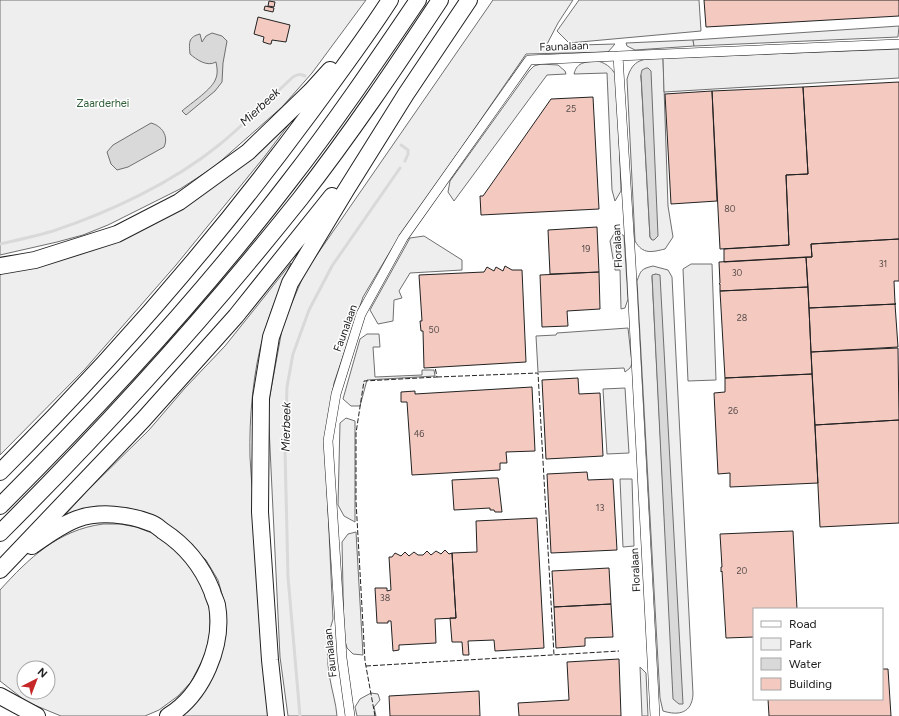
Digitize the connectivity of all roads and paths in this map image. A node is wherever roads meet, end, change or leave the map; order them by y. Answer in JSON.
{"nodes":[{"id":1,"x":418,"y":0,"type":"edge"},
{"id":2,"x":440,"y":0,"type":"edge"},
{"id":3,"x":469,"y":0,"type":"edge"},
{"id":4,"x":387,"y":4,"type":"edge"},
{"id":5,"x":899,"y":44,"type":"edge"},
{"id":6,"x":618,"y":56,"type":"junction"},
{"id":7,"x":406,"y":94,"type":"junction"},
{"id":8,"x":0,"y":266,"type":"edge"},
{"id":9,"x":0,"y":472,"type":"edge"},
{"id":10,"x":0,"y":506,"type":"edge"},
{"id":11,"x":0,"y":533,"type":"edge"},
{"id":12,"x":4,"y":566,"type":"edge"},
{"id":13,"x":0,"y":696,"type":"edge"},
{"id":14,"x":26,"y":716,"type":"edge"},
{"id":15,"x":37,"y":716,"type":"edge"},
{"id":16,"x":168,"y":716,"type":"edge"},
{"id":17,"x":276,"y":716,"type":"edge"},
{"id":18,"x":350,"y":716,"type":"edge"},
{"id":19,"x":655,"y":716,"type":"edge"}],
"edges":[{"from":1,"to":10,"type":"highway"},
{"from":2,"to":11,"type":"highway"},
{"from":3,"to":7,"type":"highway"},
{"from":4,"to":8,"type":"highway"},
{"from":4,"to":9,"type":"highway"},
{"from":5,"to":6,"type":"street"},
{"from":6,"to":18,"type":"street","name":"Faunalaan"},
{"from":6,"to":19,"type":"street","name":"Floralaan"},
{"from":7,"to":12,"type":"highway"},
{"from":7,"to":17,"type":"highway"},
{"from":12,"to":16,"type":"highway"},
{"from":13,"to":14,"type":"highway"},
{"from":13,"to":15,"type":"highway"}]}
